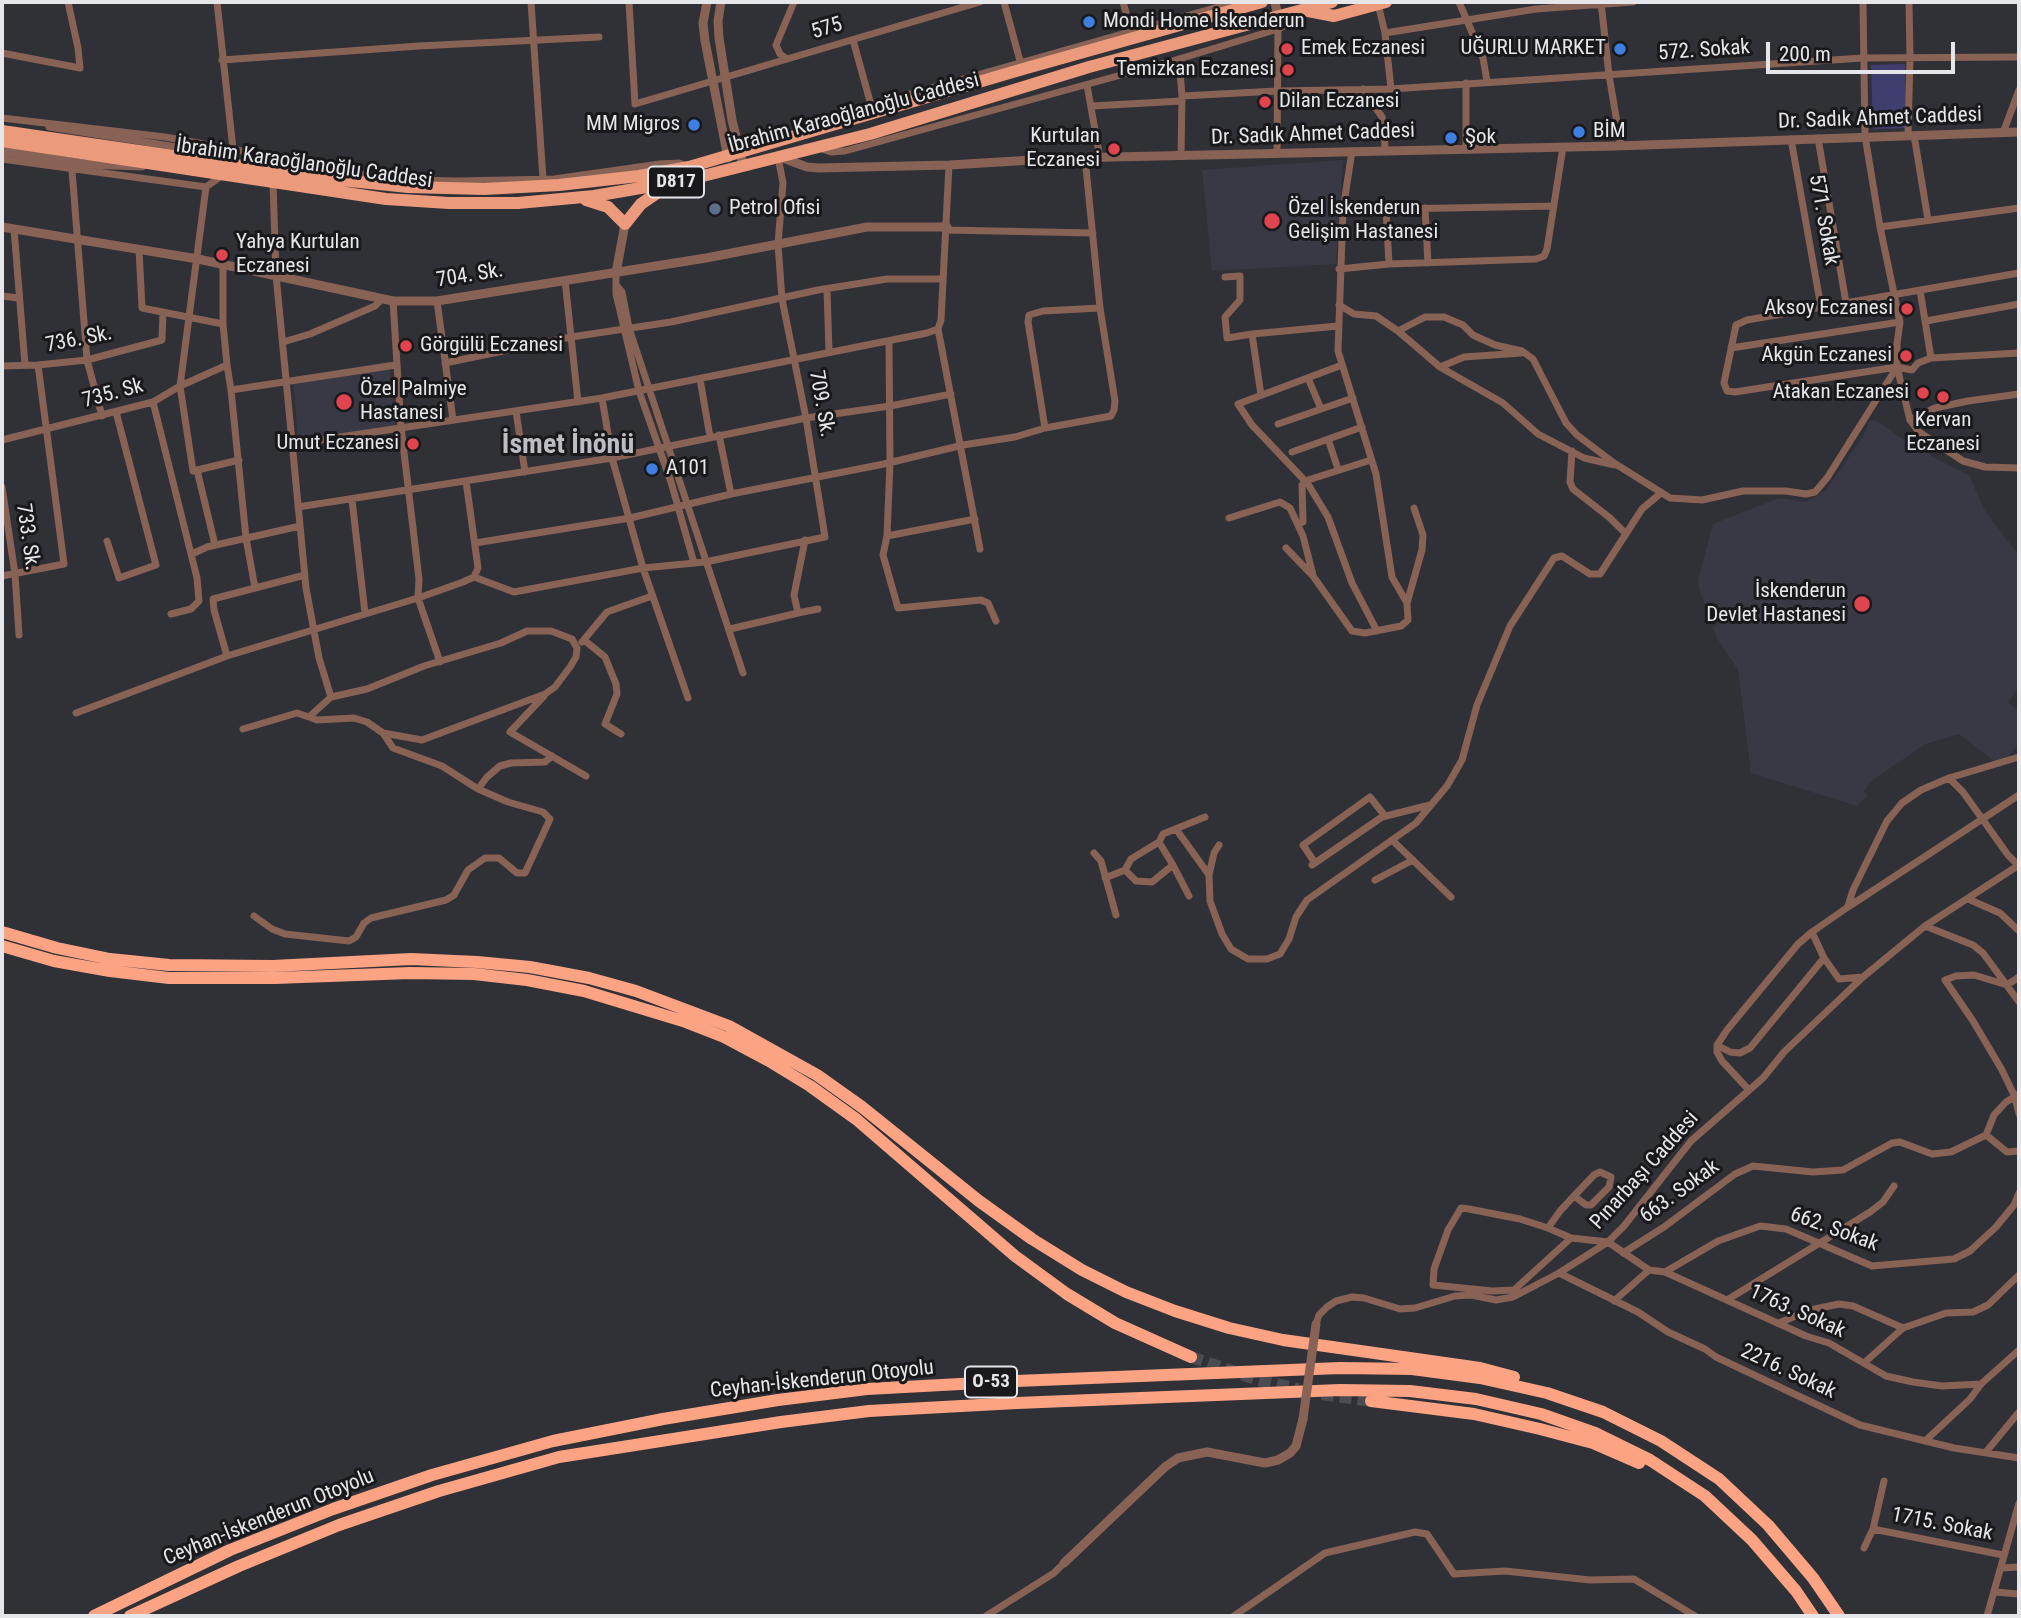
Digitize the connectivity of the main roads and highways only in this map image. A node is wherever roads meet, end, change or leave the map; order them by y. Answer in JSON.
{"nodes":[{"id":1,"x":1262,"y":2,"type":"edge"},
{"id":2,"x":1332,"y":2,"type":"edge"},
{"id":3,"x":1382,"y":3,"type":"edge"},
{"id":4,"x":1303,"y":6,"type":"edge"},
{"id":5,"x":2,"y":131,"type":"edge"},
{"id":6,"x":2,"y":141,"type":"edge"},
{"id":7,"x":735,"y":161,"type":"junction"},
{"id":8,"x":671,"y":183,"type":"junction"},
{"id":9,"x":579,"y":198,"type":"junction"},
{"id":10,"x":2,"y":932,"type":"edge"},
{"id":11,"x":2,"y":946,"type":"edge"},
{"id":12,"x":1191,"y":1357,"type":"tunnel mouth"},
{"id":13,"x":1371,"y":1401,"type":"tunnel mouth"},
{"id":14,"x":1719,"y":1479,"type":"junction"},
{"id":15,"x":1752,"y":1540,"type":"junction"},
{"id":16,"x":94,"y":1616,"type":"edge"},
{"id":17,"x":130,"y":1616,"type":"edge"},
{"id":18,"x":1813,"y":1616,"type":"edge"},
{"id":19,"x":1839,"y":1616,"type":"edge"}],
"edges":[{"from":1,"to":7,"type":"highway","name":"İbrahim Karaoğlanoğlu Caddesi","number":"D817"},
{"from":2,"to":4,"type":"highway","name":"İbrahim Karaoğlanoğlu Caddesi","number":"D817"},
{"from":3,"to":4,"type":"highway"},
{"from":4,"to":7,"type":"highway","name":"İbrahim Karaoğlanoğlu Caddesi","number":"D817"},
{"from":5,"to":7,"type":"highway","name":"İbrahim Karaoğlanoğlu Caddesi","number":"D817"},
{"from":6,"to":9,"type":"highway","name":"İbrahim Karaoğlanoğlu Caddesi","number":"D817"},
{"from":7,"to":8,"type":"highway","name":"İbrahim Karaoğlanoğlu Caddesi","number":"D817"},
{"from":8,"to":9,"type":"highway","name":"İbrahim Karaoğlanoğlu Caddesi","number":"D817"},
{"from":8,"to":9,"type":"highway"},
{"from":10,"to":14,"type":"highway"},
{"from":11,"to":12,"type":"highway"},
{"from":13,"to":15,"type":"highway"},
{"from":14,"to":16,"type":"highway","name":"Ceyhan-İskenderun Otoyolu","number":"O-53"},
{"from":14,"to":19,"type":"highway","name":"Ceyhan-İskenderun Otoyolu","number":"O-53"},
{"from":15,"to":17,"type":"highway","name":"Ceyhan-İskenderun Otoyolu","number":"O-53"},
{"from":15,"to":18,"type":"highway","name":"Ceyhan-İskenderun Otoyolu","number":"O-53"}]}
